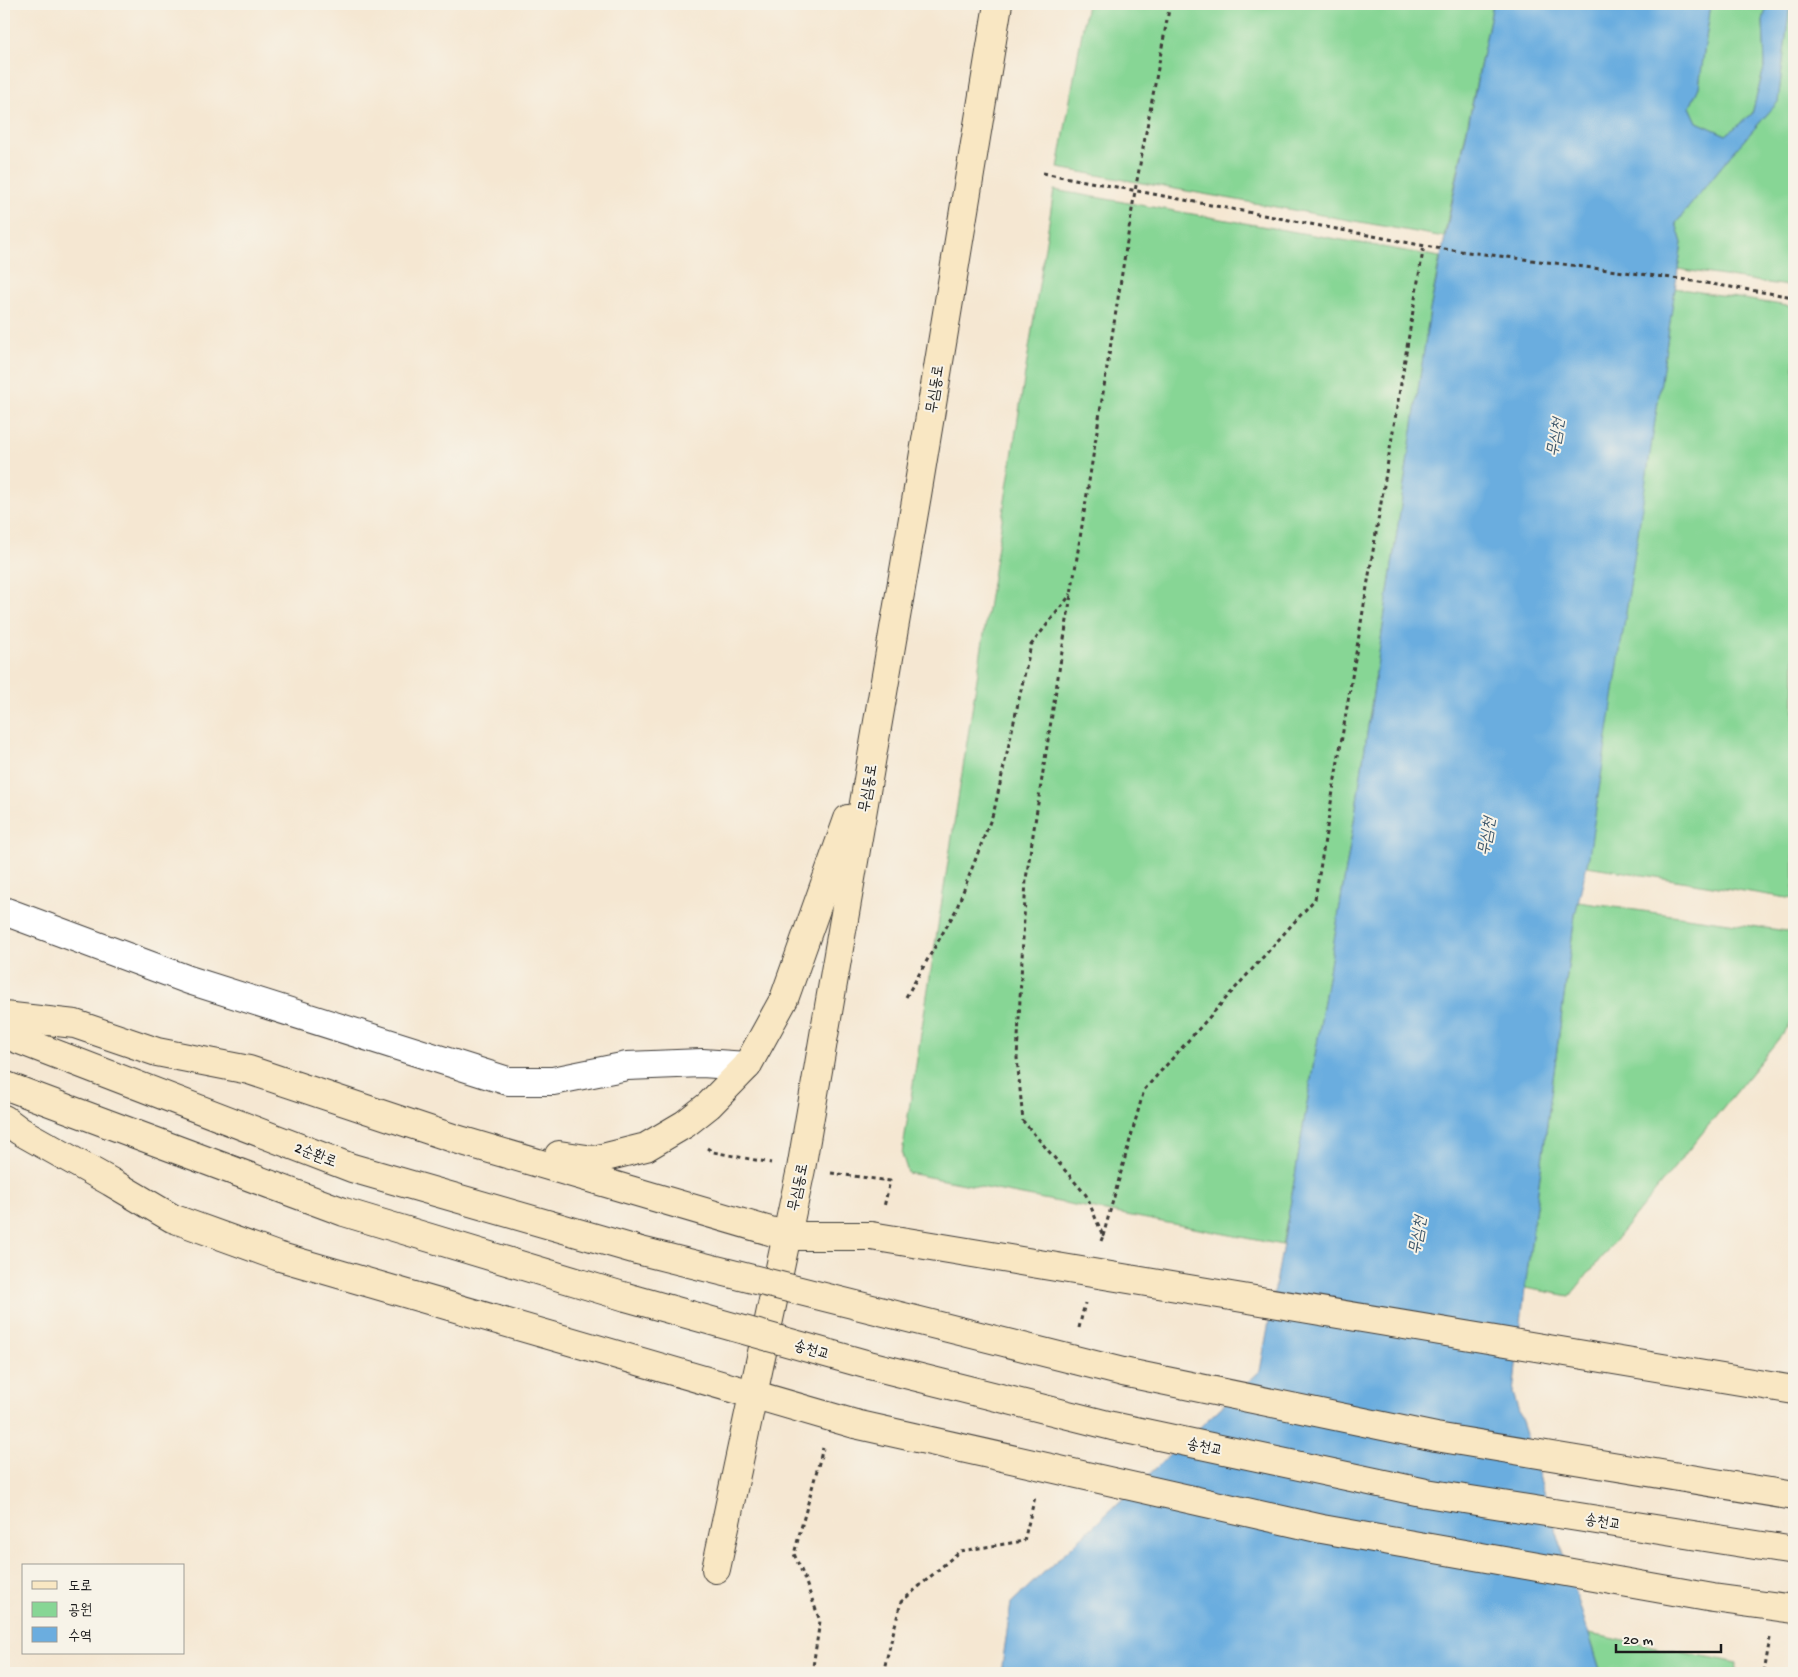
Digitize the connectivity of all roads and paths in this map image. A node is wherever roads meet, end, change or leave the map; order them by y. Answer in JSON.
{"nodes":[{"id":1,"x":998,"y":4,"type":"edge"},
{"id":2,"x":1170,"y":4,"type":"edge"},
{"id":3,"x":1043,"y":173,"type":"dead end"},
{"id":4,"x":1135,"y":191,"type":"junction"},
{"id":5,"x":1424,"y":246,"type":"junction"},
{"id":6,"x":1794,"y":297,"type":"edge"},
{"id":7,"x":1071,"y":594,"type":"junction"},
{"id":8,"x":873,"y":749,"type":"junction"},
{"id":9,"x":4,"y":911,"type":"edge"},
{"id":10,"x":906,"y":997,"type":"dead end"},
{"id":11,"x":4,"y":1016,"type":"edge"},
{"id":12,"x":4,"y":1034,"type":"edge"},
{"id":13,"x":747,"y":1066,"type":"junction"},
{"id":14,"x":4,"y":1085,"type":"edge"},
{"id":15,"x":4,"y":1120,"type":"edge"},
{"id":16,"x":456,"y":1139,"type":"junction"},
{"id":17,"x":787,"y":1236,"type":"junction"},
{"id":18,"x":1102,"y":1236,"type":"junction"},
{"id":19,"x":1100,"y":1246,"type":"dead end"},
{"id":20,"x":1088,"y":1294,"type":"dead end"},
{"id":21,"x":1078,"y":1332,"type":"dead end"},
{"id":22,"x":1794,"y":1390,"type":"edge"},
{"id":23,"x":753,"y":1393,"type":"junction"},
{"id":24,"x":843,"y":1420,"type":"junction"},
{"id":25,"x":1036,"y":1494,"type":"dead end"},
{"id":26,"x":1794,"y":1496,"type":"edge"},
{"id":27,"x":1794,"y":1551,"type":"edge"},
{"id":28,"x":716,"y":1569,"type":"dead end"},
{"id":29,"x":1794,"y":1609,"type":"edge"},
{"id":30,"x":812,"y":1673,"type":"edge"},
{"id":31,"x":883,"y":1673,"type":"edge"}],
"edges":[{"from":1,"to":8,"type":"street","name":"무심동로"},
{"from":2,"to":4,"type":"path"},
{"from":3,"to":4,"type":"path"},
{"from":4,"to":5,"type":"path"},
{"from":4,"to":7,"type":"path"},
{"from":5,"to":6,"type":"path"},
{"from":5,"to":18,"type":"path"},
{"from":7,"to":10,"type":"path"},
{"from":7,"to":18,"type":"path"},
{"from":8,"to":13,"type":"street"},
{"from":8,"to":17,"type":"street","name":"무심동로"},
{"from":9,"to":13,"type":"street"},
{"from":11,"to":16,"type":"street"},
{"from":12,"to":26,"type":"street","name":"2순환로","bridge":true},
{"from":13,"to":16,"type":"street"},
{"from":14,"to":27,"type":"street","name":"송천교","bridge":true},
{"from":15,"to":23,"type":"street"},
{"from":16,"to":17,"type":"street"},
{"from":17,"to":22,"type":"street","bridge":true},
{"from":17,"to":23,"type":"street","name":"무심동로"},
{"from":18,"to":19,"type":"path"},
{"from":20,"to":21,"type":"path"},
{"from":23,"to":24,"type":"street"},
{"from":23,"to":28,"type":"street","name":"무심동로"},
{"from":24,"to":29,"type":"street","bridge":true},
{"from":24,"to":30,"type":"path"},
{"from":25,"to":31,"type":"path"}]}
